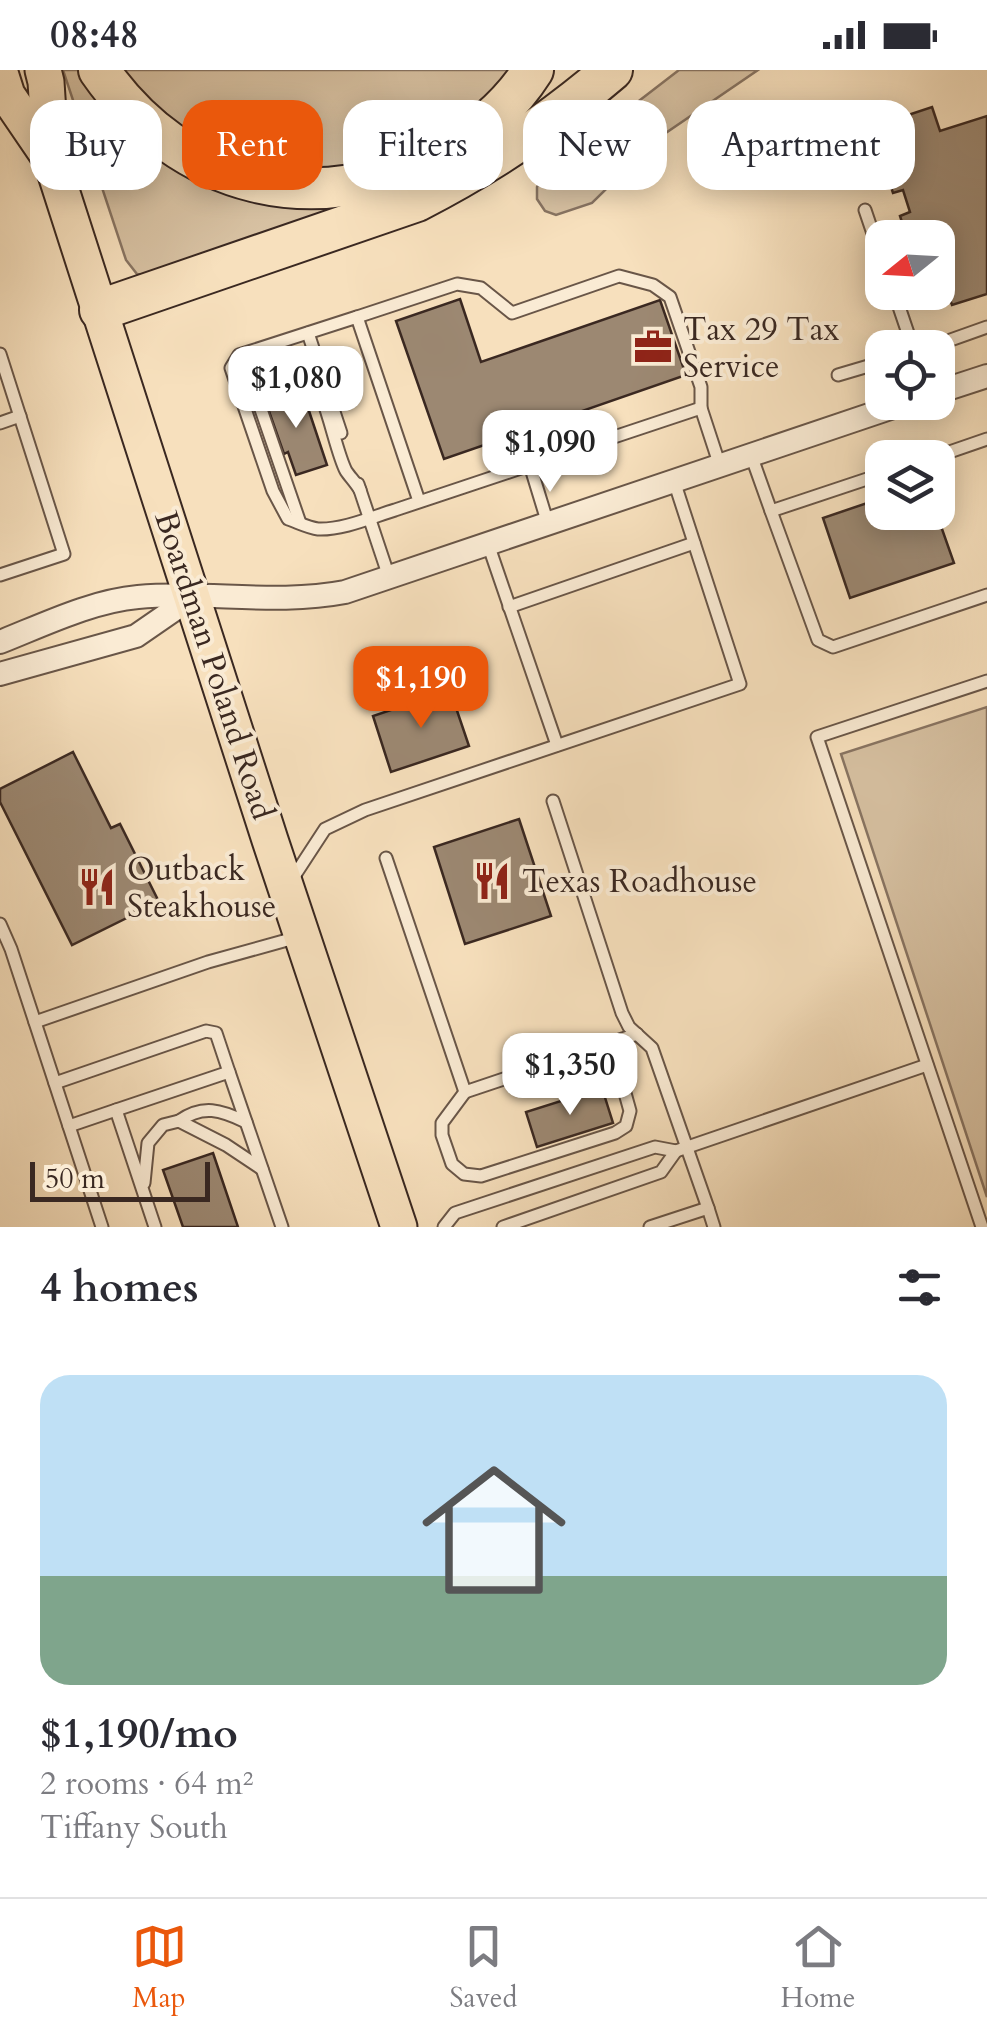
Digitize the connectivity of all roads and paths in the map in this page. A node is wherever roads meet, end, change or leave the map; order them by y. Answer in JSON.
{"nodes":[{"id":1,"x":42,"y":70,"type":"edge"},
{"id":2,"x":99,"y":70,"type":"edge"},
{"id":3,"x":533,"y":70,"type":"edge"},
{"id":4,"x":612,"y":70,"type":"edge"},
{"id":5,"x":0,"y":73,"type":"edge"},
{"id":6,"x":47,"y":100,"type":"edge"},
{"id":7,"x":30,"y":129,"type":"edge"},
{"id":8,"x":61,"y":190,"type":"edge"},
{"id":9,"x":865,"y":210,"type":"dead end"},
{"id":10,"x":868,"y":220,"type":"edge"},
{"id":11,"x":100,"y":310,"type":"junction"},
{"id":12,"x":357,"y":317,"type":"junction"},
{"id":13,"x":987,"y":327,"type":"edge"},
{"id":14,"x":308,"y":333,"type":"junction"},
{"id":15,"x":955,"y":338,"type":"edge"},
{"id":16,"x":0,"y":354,"type":"edge"},
{"id":17,"x":865,"y":367,"type":"edge"},
{"id":18,"x":838,"y":375,"type":"dead end"},
{"id":19,"x":987,"y":376,"type":"edge"},
{"id":20,"x":955,"y":386,"type":"edge"},
{"id":21,"x":701,"y":408,"type":"junction"},
{"id":22,"x":20,"y":416,"type":"junction"},
{"id":23,"x":865,"y":417,"type":"edge"},
{"id":24,"x":0,"y":423,"type":"edge"},
{"id":25,"x":987,"y":439,"type":"edge"},
{"id":26,"x":955,"y":450,"type":"edge"},
{"id":27,"x":751,"y":455,"type":"junction"},
{"id":28,"x":530,"y":464,"type":"junction"},
{"id":29,"x":720,"y":466,"type":"junction"},
{"id":30,"x":865,"y":480,"type":"edge"},
{"id":31,"x":674,"y":482,"type":"junction"},
{"id":32,"x":360,"y":490,"type":"junction"},
{"id":33,"x":419,"y":501,"type":"junction"},
{"id":34,"x":771,"y":511,"type":"junction"},
{"id":35,"x":370,"y":518,"type":"junction"},
{"id":36,"x":300,"y":523,"type":"junction"},
{"id":37,"x":548,"y":524,"type":"junction"},
{"id":38,"x":694,"y":543,"type":"junction"},
{"id":39,"x":488,"y":544,"type":"junction"},
{"id":40,"x":0,"y":575,"type":"edge"},
{"id":41,"x":390,"y":577,"type":"junction"},
{"id":42,"x":987,"y":595,"type":"edge"},
{"id":43,"x":194,"y":596,"type":"junction"},
{"id":44,"x":510,"y":607,"type":"junction"},
{"id":45,"x":0,"y":642,"type":"edge"},
{"id":46,"x":0,"y":674,"type":"edge"},
{"id":47,"x":987,"y":680,"type":"edge"},
{"id":48,"x":557,"y":745,"type":"junction"},
{"id":49,"x":552,"y":801,"type":"dead end"},
{"id":50,"x":386,"y":858,"type":"dead end"},
{"id":51,"x":286,"y":888,"type":"junction"},
{"id":52,"x":0,"y":924,"type":"edge"},
{"id":53,"x":302,"y":936,"type":"junction"},
{"id":54,"x":35,"y":1022,"type":"junction"},
{"id":55,"x":637,"y":1034,"type":"junction"},
{"id":56,"x":611,"y":1043,"type":"junction"},
{"id":57,"x":928,"y":1065,"type":"junction"},
{"id":58,"x":229,"y":1072,"type":"junction"},
{"id":59,"x":55,"y":1083,"type":"junction"},
{"id":60,"x":465,"y":1092,"type":"junction"},
{"id":61,"x":116,"y":1110,"type":"junction"},
{"id":62,"x":179,"y":1121,"type":"junction"},
{"id":63,"x":246,"y":1122,"type":"junction"},
{"id":64,"x":68,"y":1126,"type":"junction"},
{"id":65,"x":681,"y":1150,"type":"junction"},
{"id":66,"x":262,"y":1168,"type":"junction"},
{"id":67,"x":143,"y":1189,"type":"junction"},
{"id":68,"x":708,"y":1208,"type":"junction"},
{"id":69,"x":102,"y":1227,"type":"edge"},
{"id":70,"x":156,"y":1227,"type":"edge"},
{"id":71,"x":282,"y":1227,"type":"edge"},
{"id":72,"x":399,"y":1227,"type":"edge"},
{"id":73,"x":444,"y":1227,"type":"edge"},
{"id":74,"x":503,"y":1227,"type":"edge"},
{"id":75,"x":650,"y":1227,"type":"edge"},
{"id":76,"x":714,"y":1227,"type":"edge"},
{"id":77,"x":982,"y":1227,"type":"edge"}],
"edges":[{"from":1,"to":6,"type":"main road","name":"Boardman Poland Road"},
{"from":2,"to":3,"type":"highway"},
{"from":4,"to":11,"type":"highway"},
{"from":5,"to":7,"type":"main road","name":"Boardman Poland Road"},
{"from":8,"to":11,"type":"main road","name":"Boardman Poland Road"},
{"from":9,"to":10,"type":"lane"},
{"from":11,"to":43,"type":"main road","name":"Boardman Poland Road"},
{"from":12,"to":14,"type":"lane"},
{"from":12,"to":21,"type":"lane"},
{"from":12,"to":33,"type":"lane"},
{"from":13,"to":15,"type":"lane"},
{"from":14,"to":32,"type":"lane"},
{"from":14,"to":36,"type":"lane"},
{"from":16,"to":22,"type":"lane"},
{"from":17,"to":18,"type":"lane"},
{"from":19,"to":20,"type":"street"},
{"from":21,"to":28,"type":"lane"},
{"from":21,"to":29,"type":"lane"},
{"from":22,"to":24,"type":"lane"},
{"from":22,"to":40,"type":"lane"},
{"from":23,"to":27,"type":"street"},
{"from":25,"to":26,"type":"lane"},
{"from":27,"to":29,"type":"street"},
{"from":27,"to":34,"type":"lane"},
{"from":28,"to":33,"type":"lane"},
{"from":28,"to":37,"type":"lane"},
{"from":29,"to":31,"type":"street"},
{"from":30,"to":34,"type":"lane"},
{"from":31,"to":37,"type":"street"},
{"from":31,"to":38,"type":"lane"},
{"from":32,"to":35,"type":"lane"},
{"from":32,"to":36,"type":"lane"},
{"from":33,"to":35,"type":"lane"},
{"from":34,"to":42,"type":"lane"},
{"from":35,"to":36,"type":"lane"},
{"from":35,"to":41,"type":"lane"},
{"from":37,"to":39,"type":"street"},
{"from":38,"to":44,"type":"lane"},
{"from":38,"to":48,"type":"lane"},
{"from":39,"to":41,"type":"street"},
{"from":39,"to":44,"type":"lane"},
{"from":41,"to":43,"type":"street"},
{"from":43,"to":45,"type":"street"},
{"from":43,"to":46,"type":"street"},
{"from":43,"to":51,"type":"main road","name":"Boardman Poland Road"},
{"from":44,"to":48,"type":"lane"},
{"from":47,"to":57,"type":"lane"},
{"from":48,"to":51,"type":"lane"},
{"from":49,"to":55,"type":"lane"},
{"from":50,"to":60,"type":"lane"},
{"from":51,"to":53,"type":"main road","name":"Boardman Poland Road"},
{"from":52,"to":54,"type":"lane"},
{"from":53,"to":54,"type":"lane"},
{"from":53,"to":72,"type":"main road","name":"Boardman Poland Road"},
{"from":54,"to":59,"type":"lane"},
{"from":55,"to":56,"type":"lane"},
{"from":55,"to":65,"type":"lane"},
{"from":56,"to":60,"type":"lane"},
{"from":56,"to":60,"type":"lane"},
{"from":57,"to":65,"type":"lane"},
{"from":57,"to":77,"type":"lane"},
{"from":58,"to":59,"type":"lane"},
{"from":58,"to":61,"type":"lane"},
{"from":58,"to":63,"type":"lane"},
{"from":59,"to":64,"type":"lane"},
{"from":61,"to":64,"type":"lane"},
{"from":61,"to":67,"type":"lane"},
{"from":62,"to":63,"type":"lane"},
{"from":62,"to":66,"type":"lane"},
{"from":62,"to":67,"type":"lane"},
{"from":63,"to":66,"type":"lane"},
{"from":64,"to":69,"type":"lane"},
{"from":65,"to":68,"type":"lane"},
{"from":65,"to":73,"type":"lane"},
{"from":65,"to":74,"type":"lane"},
{"from":66,"to":71,"type":"lane"},
{"from":67,"to":70,"type":"lane"},
{"from":68,"to":75,"type":"lane"},
{"from":68,"to":76,"type":"lane"}]}
